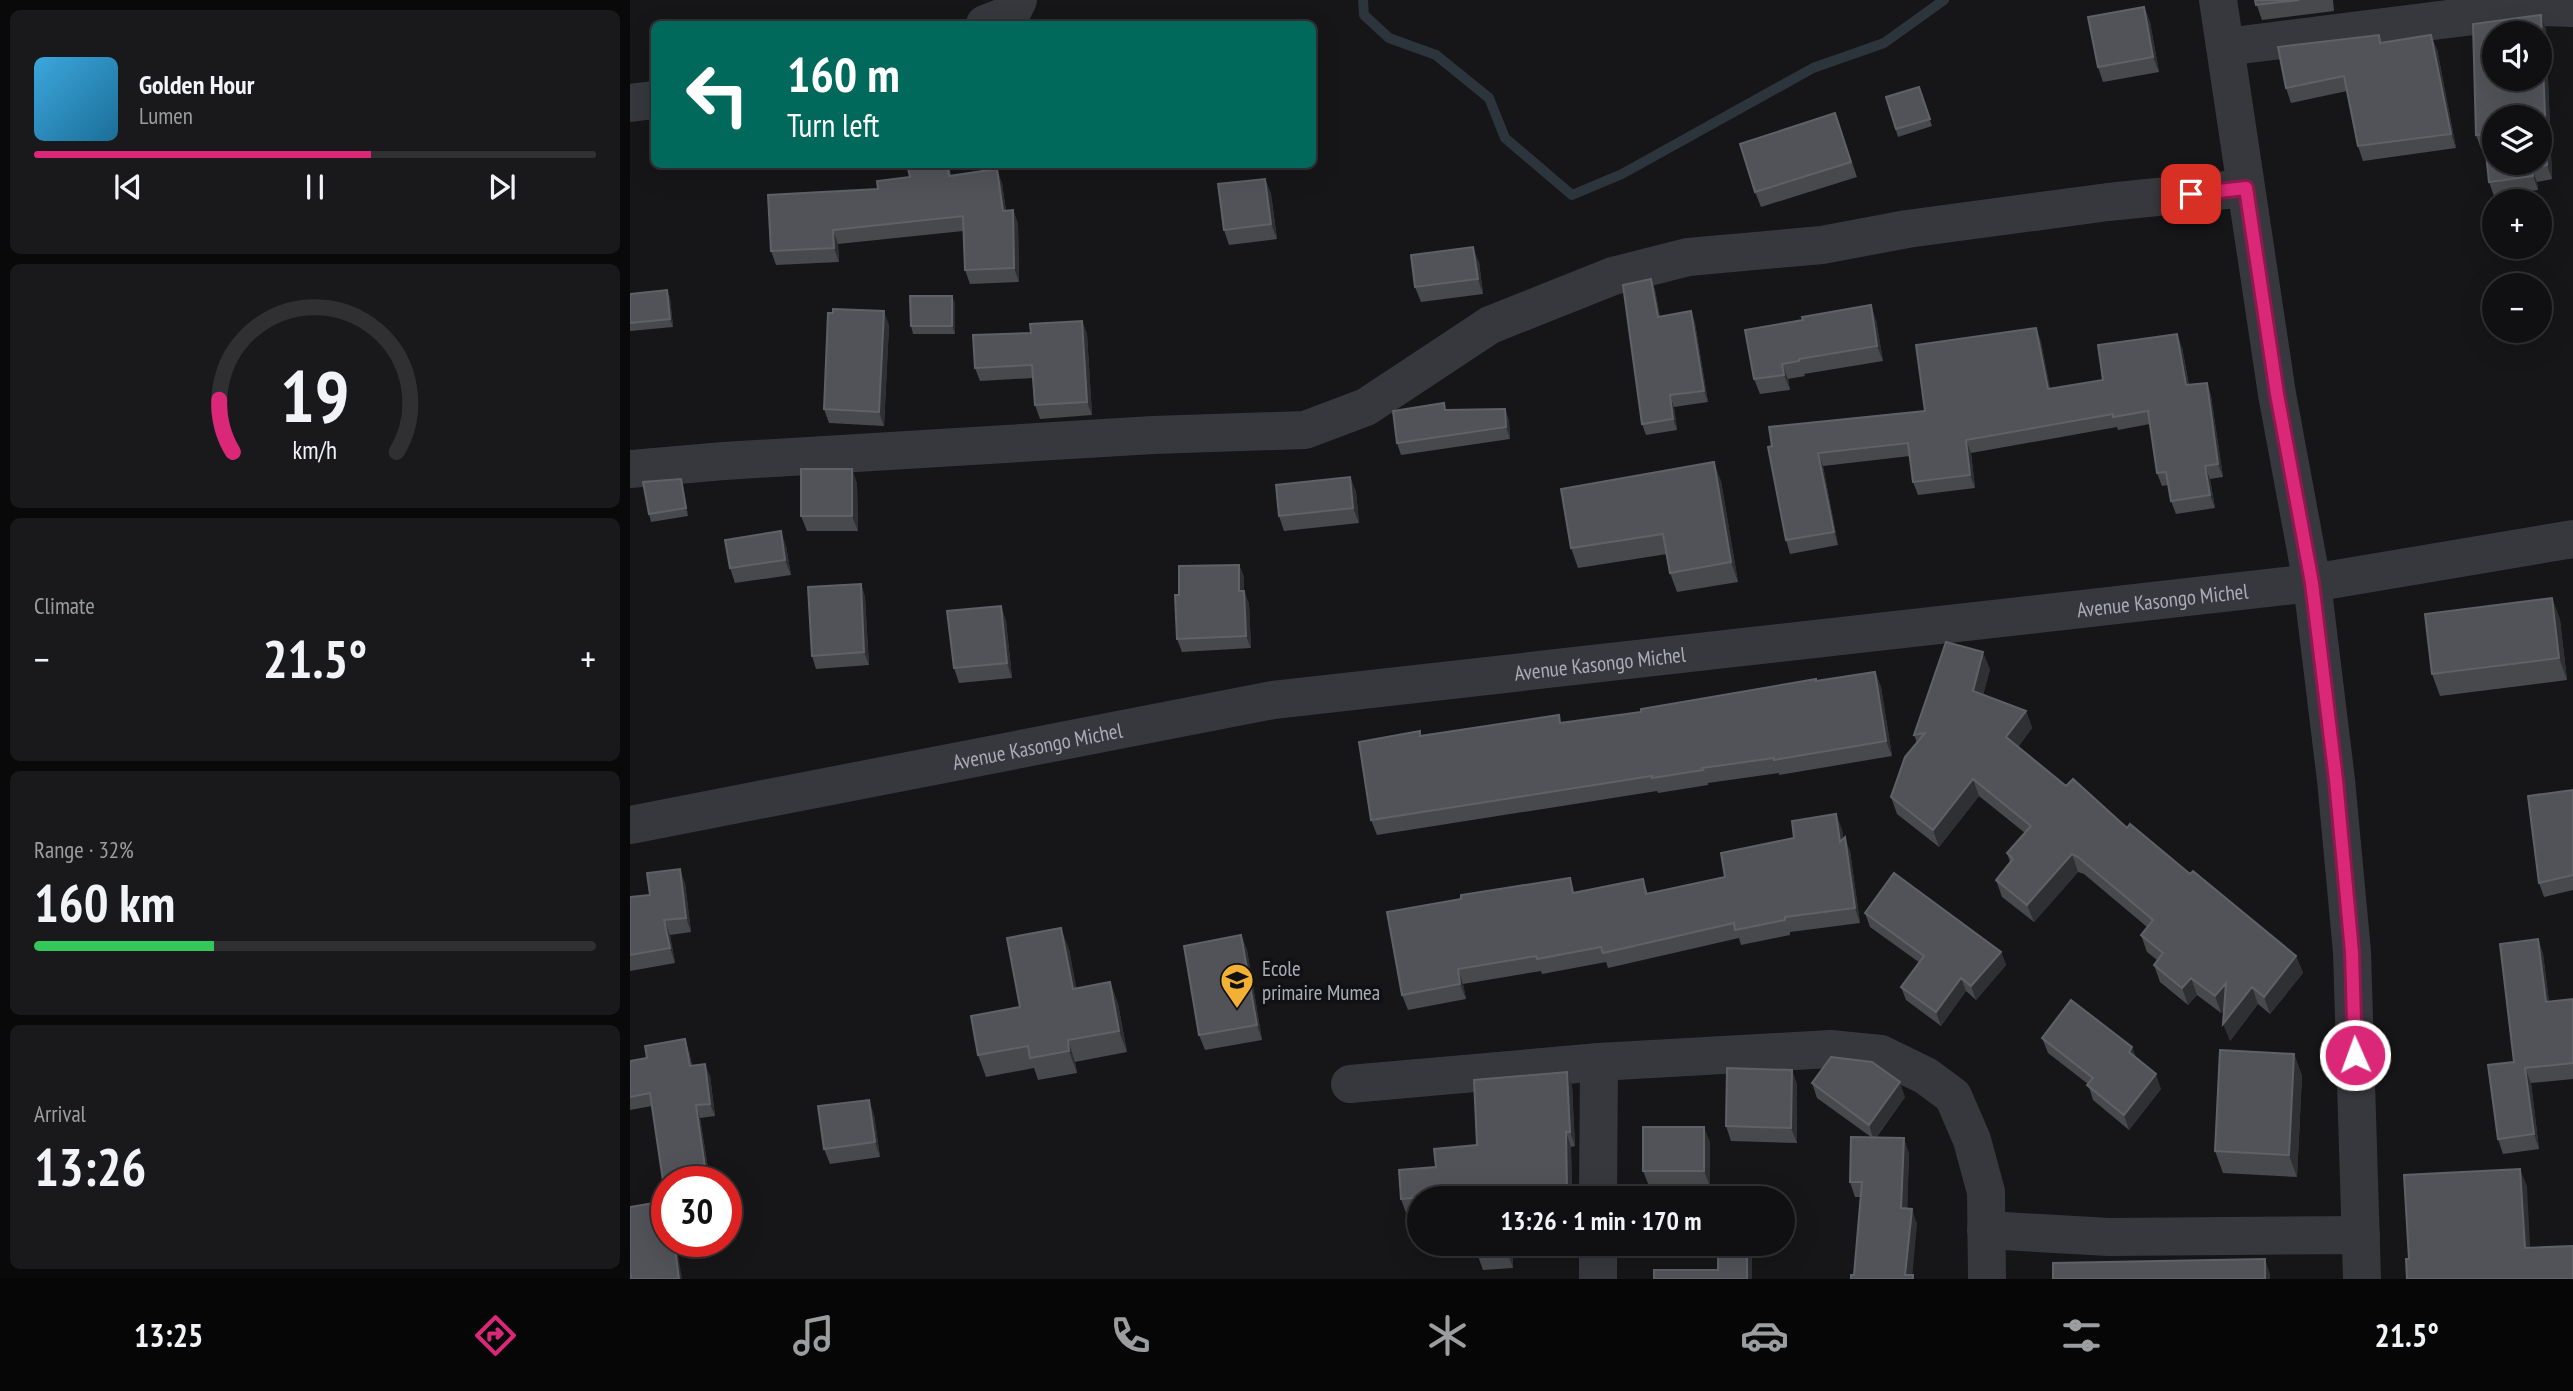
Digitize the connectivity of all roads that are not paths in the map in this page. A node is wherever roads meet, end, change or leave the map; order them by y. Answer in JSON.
{"nodes":[{"id":1,"x":1017,"y":0,"type":"edge"},
{"id":2,"x":2217,"y":0,"type":"edge"},
{"id":3,"x":2573,"y":8,"type":"edge"},
{"id":4,"x":993,"y":21,"type":"edge"},
{"id":5,"x":2225,"y":47,"type":"junction"},
{"id":6,"x":651,"y":100,"type":"edge"},
{"id":7,"x":630,"y":103,"type":"edge"},
{"id":8,"x":2246,"y":188,"type":"junction"},
{"id":9,"x":630,"y":469,"type":"edge"},
{"id":10,"x":2573,"y":539,"type":"edge"},
{"id":11,"x":2312,"y":583,"type":"junction"},
{"id":12,"x":630,"y":825,"type":"edge"},
{"id":13,"x":1599,"y":1062,"type":"junction"},
{"id":14,"x":1350,"y":1084,"type":"dead end"},
{"id":15,"x":1598,"y":1186,"type":"edge"},
{"id":16,"x":1986,"y":1230,"type":"junction"},
{"id":17,"x":2361,"y":1235,"type":"junction"},
{"id":18,"x":1598,"y":1256,"type":"edge"},
{"id":19,"x":1598,"y":1279,"type":"edge"},
{"id":20,"x":1987,"y":1279,"type":"edge"},
{"id":21,"x":2362,"y":1279,"type":"edge"}],
"edges":[{"from":1,"to":4,"type":"street"},
{"from":2,"to":5,"type":"street"},
{"from":3,"to":5,"type":"street"},
{"from":5,"to":8,"type":"street"},
{"from":6,"to":7,"type":"street"},
{"from":8,"to":9,"type":"street"},
{"from":8,"to":11,"type":"street"},
{"from":10,"to":11,"type":"street","name":"Avenue Kasongo Michel"},
{"from":11,"to":12,"type":"street","name":"Avenue Kasongo Michel"},
{"from":11,"to":17,"type":"street"},
{"from":13,"to":14,"type":"street"},
{"from":13,"to":15,"type":"street"},
{"from":13,"to":16,"type":"street"},
{"from":16,"to":17,"type":"street"},
{"from":16,"to":20,"type":"street"},
{"from":17,"to":21,"type":"street"},
{"from":18,"to":19,"type":"street"}]}
